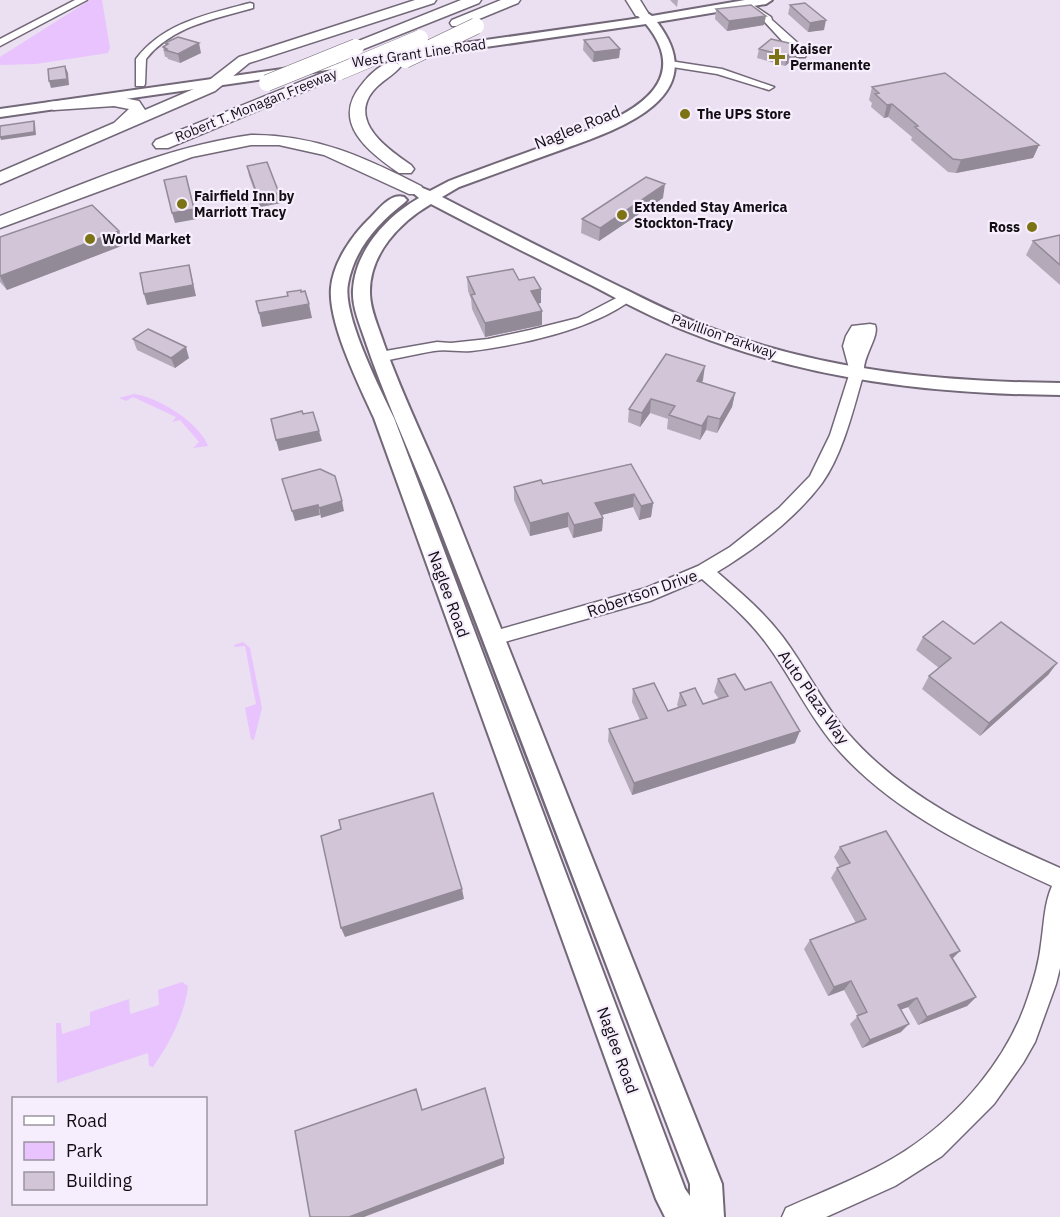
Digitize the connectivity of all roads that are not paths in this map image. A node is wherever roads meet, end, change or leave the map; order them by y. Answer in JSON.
{"nodes":[{"id":1,"x":82,"y":0,"type":"edge"},
{"id":2,"x":429,"y":0,"type":"edge"},
{"id":3,"x":474,"y":0,"type":"edge"},
{"id":4,"x":513,"y":0,"type":"edge"},
{"id":5,"x":531,"y":0,"type":"edge"},
{"id":6,"x":633,"y":0,"type":"edge"},
{"id":7,"x":728,"y":0,"type":"edge"},
{"id":8,"x":766,"y":0,"type":"edge"},
{"id":9,"x":745,"y":4,"type":"junction"},
{"id":10,"x":250,"y":6,"type":"dead end"},
{"id":11,"x":60,"y":11,"type":"junction"},
{"id":12,"x":641,"y":22,"type":"junction"},
{"id":13,"x":0,"y":43,"type":"edge"},
{"id":14,"x":0,"y":53,"type":"edge"},
{"id":15,"x":801,"y":55,"type":"dead end"},
{"id":16,"x":670,"y":64,"type":"junction"},
{"id":17,"x":224,"y":77,"type":"junction"},
{"id":18,"x":140,"y":84,"type":"junction"},
{"id":19,"x":769,"y":87,"type":"dead end"},
{"id":20,"x":233,"y":96,"type":"dead end"},
{"id":21,"x":113,"y":97,"type":"junction"},
{"id":22,"x":0,"y":105,"type":"edge"},
{"id":23,"x":54,"y":105,"type":"junction"},
{"id":24,"x":211,"y":105,"type":"dead end"},
{"id":25,"x":0,"y":113,"type":"edge"},
{"id":26,"x":121,"y":126,"type":"junction"},
{"id":27,"x":0,"y":179,"type":"edge"},
{"id":28,"x":0,"y":190,"type":"edge"},
{"id":29,"x":429,"y":190,"type":"junction"},
{"id":30,"x":0,"y":211,"type":"edge"},
{"id":31,"x":0,"y":222,"type":"edge"},
{"id":32,"x":622,"y":295,"type":"junction"},
{"id":33,"x":382,"y":362,"type":"junction"},
{"id":34,"x":857,"y":368,"type":"junction"},
{"id":35,"x":1060,"y":376,"type":"edge"},
{"id":36,"x":1060,"y":389,"type":"edge"},
{"id":37,"x":704,"y":571,"type":"junction"},
{"id":38,"x":494,"y":638,"type":"junction"},
{"id":39,"x":1060,"y":879,"type":"edge"},
{"id":40,"x":1060,"y":892,"type":"edge"},
{"id":41,"x":685,"y":1217,"type":"edge"},
{"id":42,"x":707,"y":1217,"type":"edge"},
{"id":43,"x":795,"y":1217,"type":"edge"}],
"edges":[{"from":1,"to":11,"type":"street"},
{"from":2,"to":17,"type":"highway"},
{"from":3,"to":20,"type":"highway","name":"Robert T. Monagan Freeway","bridge":true},
{"from":4,"to":30,"type":"highway","name":"Robert T. Monagan Freeway","bridge":true},
{"from":5,"to":29,"type":"highway","bridge":true},
{"from":6,"to":12,"type":"highway"},
{"from":7,"to":12,"type":"main road","name":"West Grant Line Road"},
{"from":8,"to":9,"type":"main road","name":"West Grant Line Road"},
{"from":9,"to":12,"type":"main road","name":"West Grant Line Road"},
{"from":9,"to":15,"type":"street"},
{"from":10,"to":18,"type":"street"},
{"from":11,"to":13,"type":"street"},
{"from":11,"to":14,"type":"street"},
{"from":12,"to":16,"type":"main road"},
{"from":12,"to":17,"type":"main road","name":"West Grant Line Road"},
{"from":12,"to":17,"type":"main road","name":"West Grant Line Road"},
{"from":12,"to":29,"type":"main road","name":"Naglee Road"},
{"from":16,"to":19,"type":"street"},
{"from":16,"to":29,"type":"main road","name":"Naglee Road"},
{"from":17,"to":18,"type":"main road","name":"West Grant Line Road"},
{"from":17,"to":21,"type":"main road","name":"West Grant Line Road"},
{"from":17,"to":26,"type":"highway"},
{"from":18,"to":21,"type":"main road"},
{"from":18,"to":22,"type":"main road","name":"West Grant Line Road"},
{"from":21,"to":23,"type":"main road","name":"West Grant Line Road"},
{"from":23,"to":25,"type":"main road","name":"West Grant Line Road"},
{"from":23,"to":26,"type":"highway"},
{"from":24,"to":28,"type":"highway","name":"Robert T. Monagan Freeway"},
{"from":26,"to":27,"type":"highway"},
{"from":29,"to":31,"type":"highway"},
{"from":29,"to":32,"type":"main road","name":"Pavillion Parkway"},
{"from":29,"to":33,"type":"main road","name":"Naglee Road"},
{"from":29,"to":34,"type":"main road","name":"Pavillion Parkway"},
{"from":29,"to":41,"type":"main road","name":"Naglee Road"},
{"from":32,"to":33,"type":"street"},
{"from":32,"to":34,"type":"main road","name":"Pavillion Parkway"},
{"from":33,"to":38,"type":"main road","name":"Naglee Road"},
{"from":34,"to":35,"type":"main road","name":"Pavillion Parkway"},
{"from":34,"to":36,"type":"main road","name":"Pavillion Parkway"},
{"from":34,"to":37,"type":"street","name":"Robertson Drive"},
{"from":37,"to":38,"type":"street","name":"Robertson Drive"},
{"from":37,"to":39,"type":"street","name":"Auto Plaza Way"},
{"from":38,"to":42,"type":"main road","name":"Naglee Road"},
{"from":40,"to":43,"type":"street"}]}
